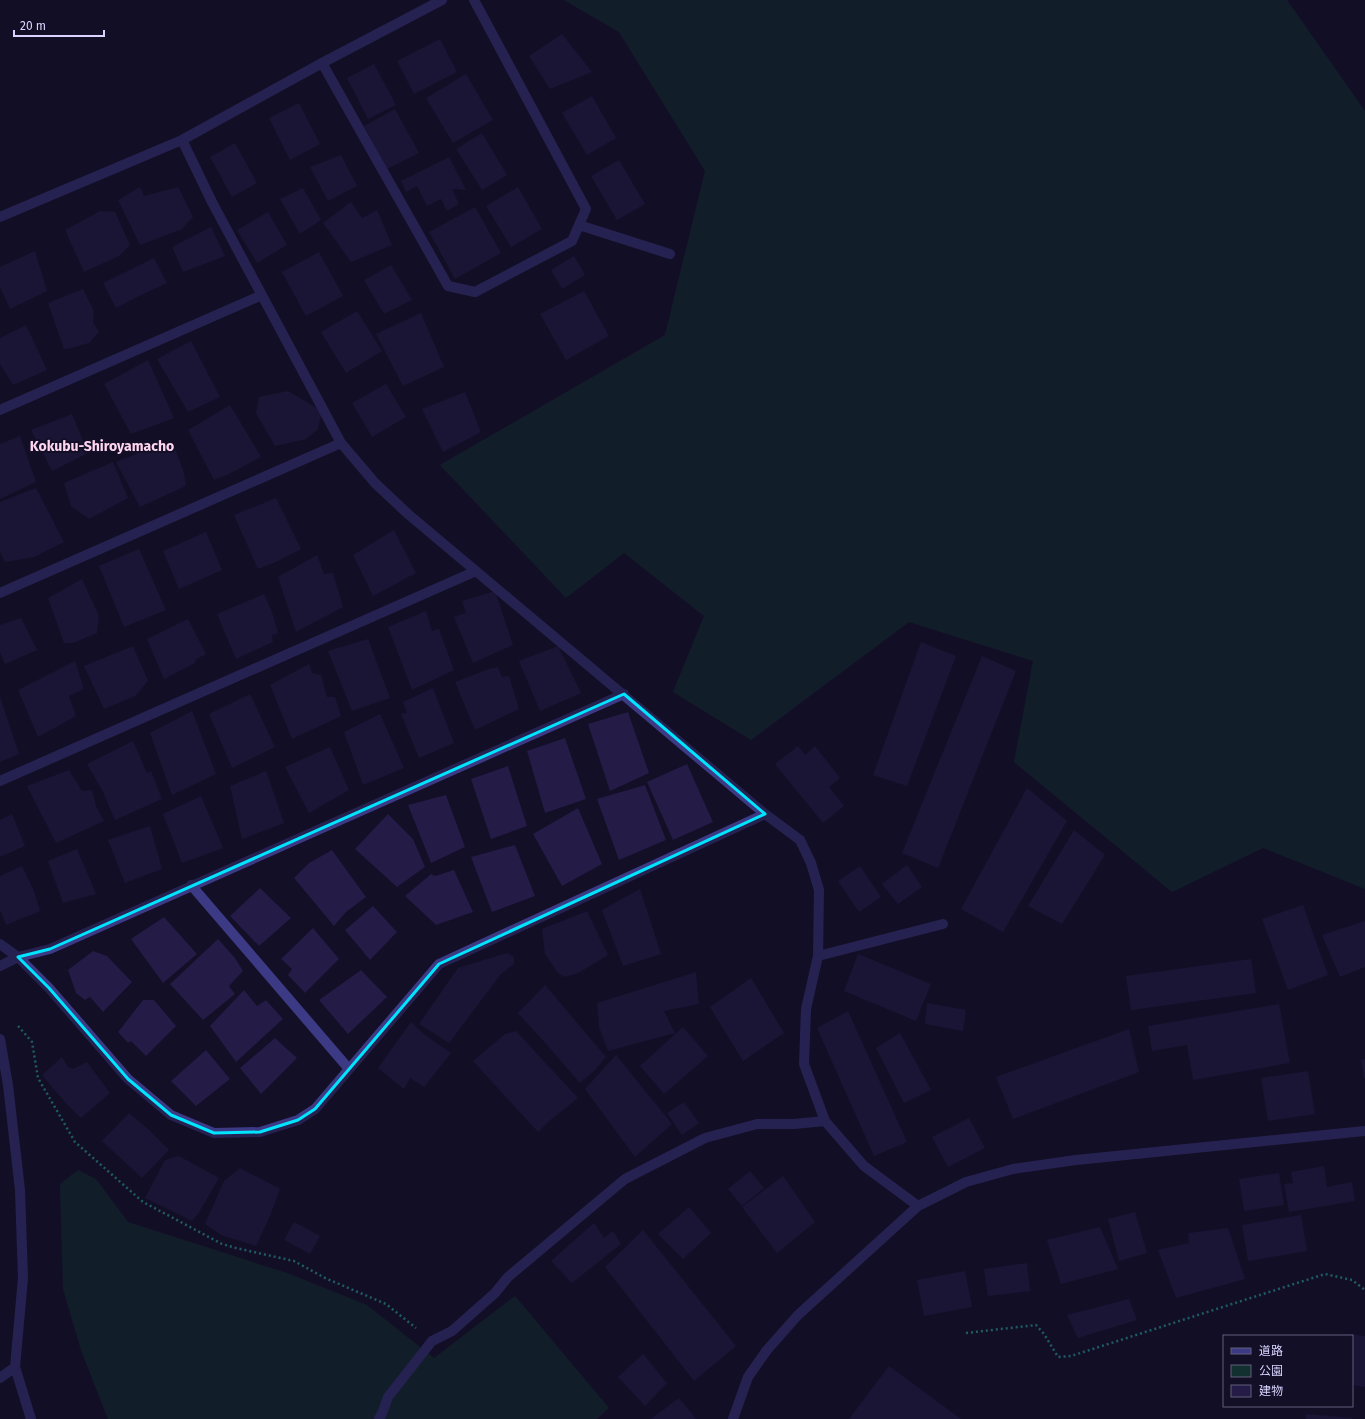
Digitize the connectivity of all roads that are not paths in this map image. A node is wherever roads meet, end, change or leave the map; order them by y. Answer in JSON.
{"nodes":[{"id":1,"x":442,"y":0,"type":"edge"},
{"id":2,"x":474,"y":0,"type":"edge"},
{"id":3,"x":322,"y":63,"type":"junction"},
{"id":4,"x":182,"y":140,"type":"junction"},
{"id":5,"x":0,"y":217,"type":"edge"},
{"id":6,"x":579,"y":225,"type":"junction"},
{"id":7,"x":670,"y":254,"type":"dead end"},
{"id":8,"x":262,"y":295,"type":"junction"},
{"id":9,"x":0,"y":410,"type":"edge"},
{"id":10,"x":341,"y":443,"type":"junction"},
{"id":11,"x":476,"y":571,"type":"junction"},
{"id":12,"x":0,"y":593,"type":"edge"},
{"id":13,"x":624,"y":694,"type":"junction"},
{"id":14,"x":0,"y":781,"type":"edge"},
{"id":15,"x":766,"y":814,"type":"junction"},
{"id":16,"x":192,"y":885,"type":"junction"},
{"id":17,"x":943,"y":924,"type":"dead end"},
{"id":18,"x":0,"y":944,"type":"edge"},
{"id":19,"x":818,"y":956,"type":"junction"},
{"id":20,"x":18,"y":957,"type":"junction"},
{"id":21,"x":0,"y":966,"type":"edge"},
{"id":22,"x":0,"y":1039,"type":"edge"},
{"id":23,"x":349,"y":1069,"type":"junction"},
{"id":24,"x":825,"y":1121,"type":"junction"},
{"id":25,"x":1365,"y":1131,"type":"edge"},
{"id":26,"x":918,"y":1206,"type":"junction"},
{"id":27,"x":16,"y":1367,"type":"junction"},
{"id":28,"x":0,"y":1378,"type":"edge"},
{"id":29,"x":31,"y":1419,"type":"edge"},
{"id":30,"x":378,"y":1419,"type":"edge"},
{"id":31,"x":733,"y":1419,"type":"edge"}],
"edges":[{"from":1,"to":3,"type":"street"},
{"from":2,"to":6,"type":"street"},
{"from":3,"to":4,"type":"street"},
{"from":3,"to":6,"type":"street"},
{"from":4,"to":5,"type":"street"},
{"from":4,"to":8,"type":"street"},
{"from":6,"to":7,"type":"street"},
{"from":8,"to":9,"type":"street"},
{"from":8,"to":10,"type":"street"},
{"from":10,"to":11,"type":"street"},
{"from":10,"to":12,"type":"street"},
{"from":11,"to":13,"type":"street"},
{"from":11,"to":14,"type":"street"},
{"from":13,"to":15,"type":"street"},
{"from":13,"to":16,"type":"street"},
{"from":15,"to":19,"type":"street"},
{"from":15,"to":23,"type":"street"},
{"from":16,"to":20,"type":"street"},
{"from":16,"to":23,"type":"street"},
{"from":17,"to":19,"type":"street"},
{"from":18,"to":20,"type":"street"},
{"from":19,"to":24,"type":"street"},
{"from":20,"to":21,"type":"street"},
{"from":20,"to":23,"type":"street"},
{"from":22,"to":27,"type":"street"},
{"from":24,"to":26,"type":"street"},
{"from":24,"to":30,"type":"street"},
{"from":25,"to":26,"type":"street"},
{"from":26,"to":31,"type":"street"},
{"from":27,"to":28,"type":"street"},
{"from":27,"to":29,"type":"street"}]}
